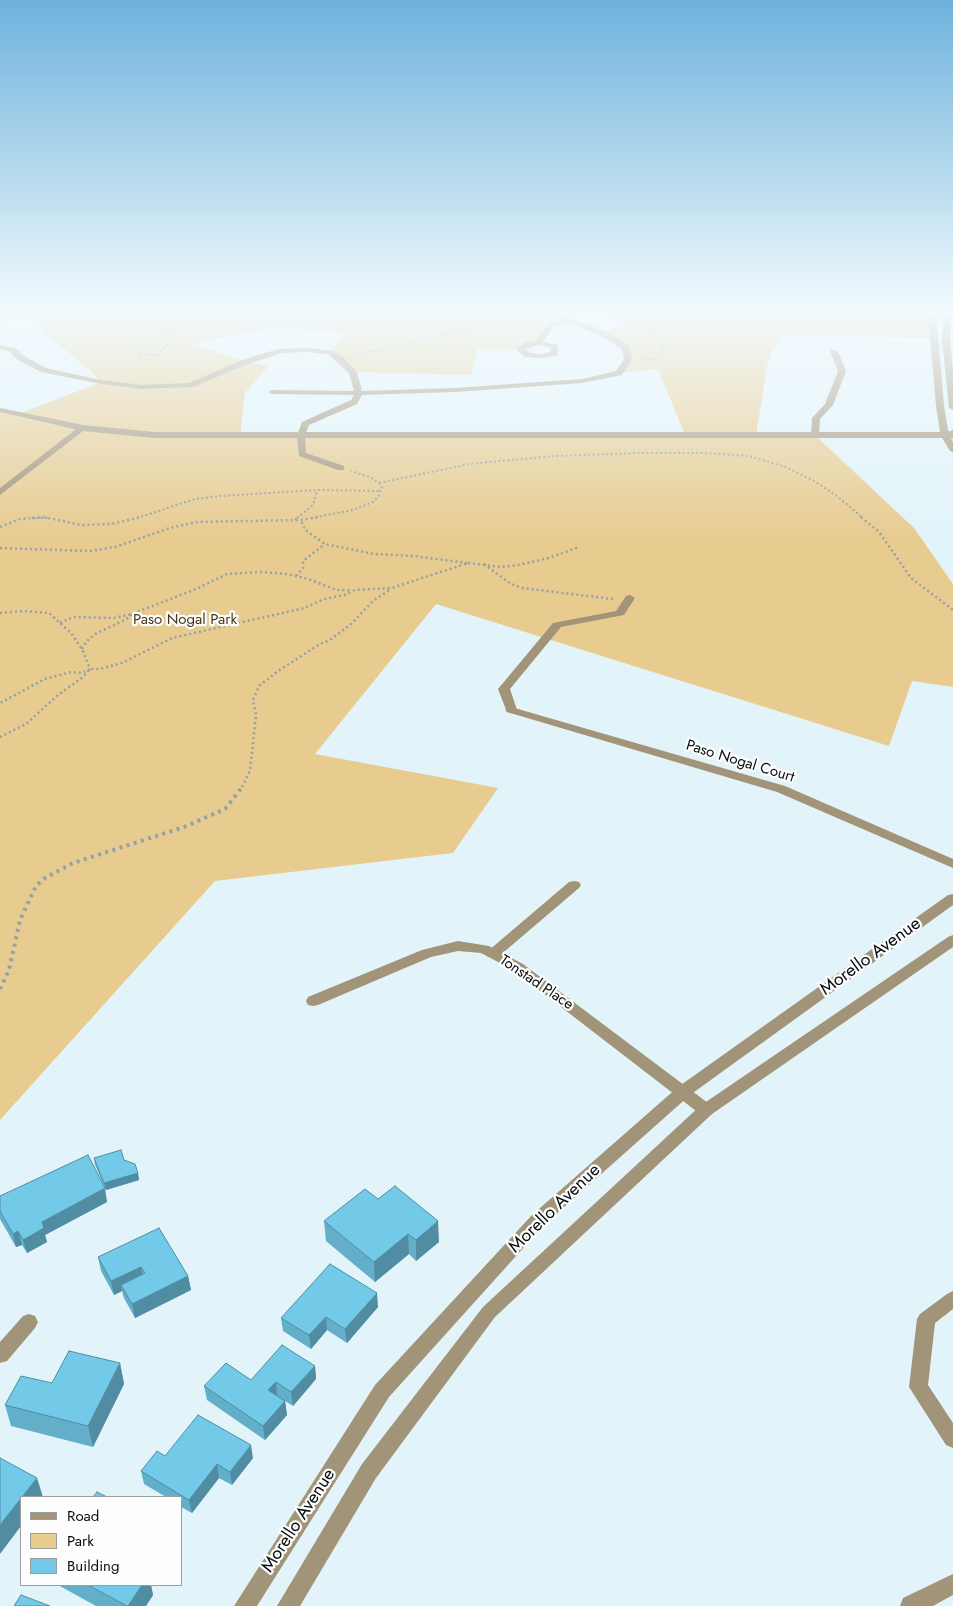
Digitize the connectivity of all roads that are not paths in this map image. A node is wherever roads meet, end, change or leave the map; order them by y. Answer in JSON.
{"nodes":[{"id":1,"x":358,"y":388,"type":"edge"},
{"id":2,"x":481,"y":388,"type":"edge"},
{"id":3,"x":836,"y":388,"type":"edge"},
{"id":4,"x":938,"y":388,"type":"edge"},
{"id":5,"x":951,"y":388,"type":"edge"},
{"id":6,"x":272,"y":392,"type":"dead end"},
{"id":7,"x":359,"y":393,"type":"junction"},
{"id":8,"x":953,"y":408,"type":"edge"},
{"id":9,"x":0,"y":410,"type":"edge"},
{"id":10,"x":83,"y":428,"type":"junction"},
{"id":11,"x":301,"y":435,"type":"junction"},
{"id":12,"x":815,"y":435,"type":"junction"},
{"id":13,"x":950,"y":435,"type":"edge"},
{"id":14,"x":953,"y":449,"type":"edge"},
{"id":15,"x":341,"y":468,"type":"road end"},
{"id":16,"x":0,"y":492,"type":"edge"},
{"id":17,"x":629,"y":600,"type":"road end"},
{"id":18,"x":953,"y":864,"type":"edge"},
{"id":19,"x":574,"y":885,"type":"dead end"},
{"id":20,"x":953,"y":898,"type":"edge"},
{"id":21,"x":953,"y":940,"type":"edge"},
{"id":22,"x":493,"y":954,"type":"junction"},
{"id":23,"x":313,"y":1001,"type":"dead end"},
{"id":24,"x":684,"y":1091,"type":"junction"},
{"id":25,"x":706,"y":1110,"type":"junction"},
{"id":26,"x":953,"y":1299,"type":"edge"},
{"id":27,"x":30,"y":1322,"type":"dead end"},
{"id":28,"x":0,"y":1355,"type":"edge"},
{"id":29,"x":953,"y":1439,"type":"edge"},
{"id":30,"x":953,"y":1584,"type":"edge"},
{"id":31,"x":245,"y":1606,"type":"edge"},
{"id":32,"x":288,"y":1606,"type":"edge"},
{"id":33,"x":911,"y":1606,"type":"edge"}],
"edges":[{"from":1,"to":7,"type":"street"},
{"from":2,"to":7,"type":"street"},
{"from":3,"to":12,"type":"street"},
{"from":4,"to":13,"type":"street"},
{"from":5,"to":8,"type":"street"},
{"from":6,"to":7,"type":"street"},
{"from":7,"to":11,"type":"street"},
{"from":9,"to":10,"type":"street"},
{"from":10,"to":11,"type":"street"},
{"from":10,"to":16,"type":"street"},
{"from":11,"to":12,"type":"street"},
{"from":11,"to":15,"type":"street"},
{"from":12,"to":13,"type":"street"},
{"from":13,"to":14,"type":"street"},
{"from":17,"to":18,"type":"street","name":"Paso Nogal Court"},
{"from":19,"to":22,"type":"street"},
{"from":20,"to":24,"type":"street","name":"Morello Avenue"},
{"from":21,"to":25,"type":"street","name":"Morello Avenue"},
{"from":22,"to":23,"type":"street","name":"Tonstad Place"},
{"from":22,"to":24,"type":"street","name":"Tonstad Place"},
{"from":24,"to":25,"type":"street","name":"Tonstad Place"},
{"from":24,"to":31,"type":"street","name":"Morello Avenue"},
{"from":25,"to":32,"type":"street","name":"Morello Avenue"},
{"from":26,"to":29,"type":"street"},
{"from":27,"to":28,"type":"street"},
{"from":30,"to":33,"type":"street"}]}
